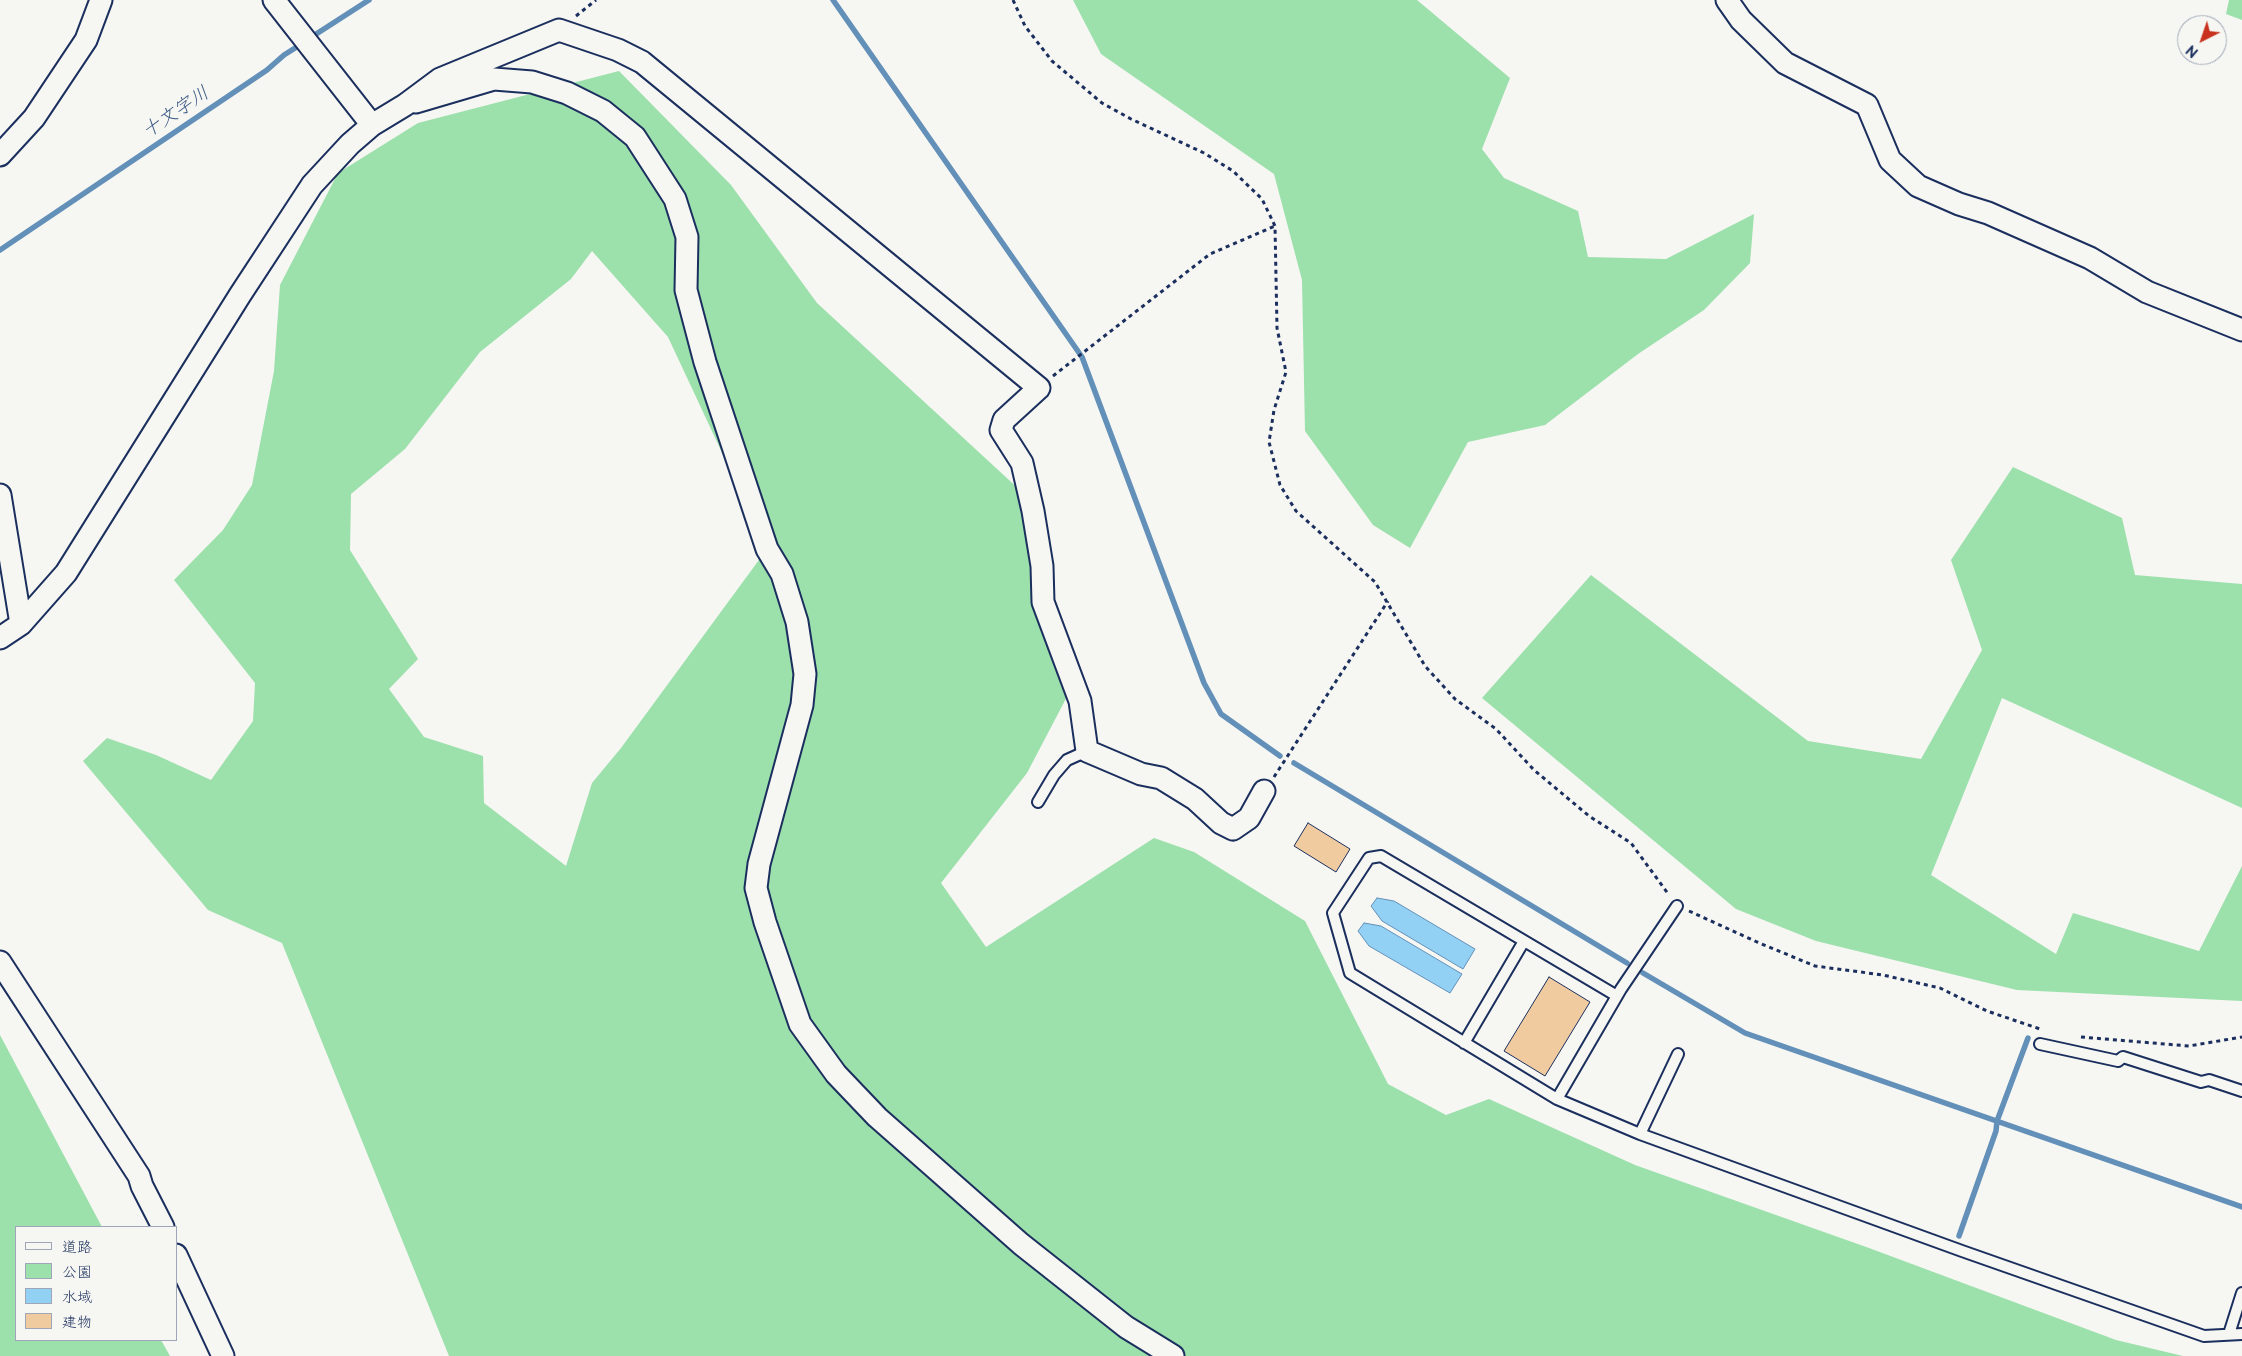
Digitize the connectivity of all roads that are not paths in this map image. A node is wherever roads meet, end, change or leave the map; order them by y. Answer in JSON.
{"nodes":[{"id":1,"x":101,"y":0,"type":"edge"},
{"id":2,"x":274,"y":0,"type":"edge"},
{"id":3,"x":1727,"y":0,"type":"edge"},
{"id":4,"x":405,"y":105,"type":"junction"},
{"id":5,"x":372,"y":125,"type":"junction"},
{"id":6,"x":0,"y":155,"type":"edge"},
{"id":7,"x":2242,"y":330,"type":"edge"},
{"id":8,"x":0,"y":495,"type":"edge"},
{"id":9,"x":21,"y":624,"type":"junction"},
{"id":10,"x":0,"y":638,"type":"edge"},
{"id":11,"x":1086,"y":750,"type":"junction"},
{"id":12,"x":1264,"y":791,"type":"road end"},
{"id":13,"x":1038,"y":802,"type":"dead end"},
{"id":14,"x":1677,"y":906,"type":"road end"},
{"id":15,"x":1524,"y":941,"type":"junction"},
{"id":16,"x":0,"y":962,"type":"edge"},
{"id":17,"x":1617,"y":996,"type":"junction"},
{"id":18,"x":1464,"y":1043,"type":"junction"},
{"id":19,"x":2040,"y":1044,"type":"dead end"},
{"id":20,"x":1678,"y":1054,"type":"dead end"},
{"id":21,"x":2242,"y":1091,"type":"edge"},
{"id":22,"x":1557,"y":1099,"type":"junction"},
{"id":23,"x":1640,"y":1134,"type":"junction"},
{"id":24,"x":162,"y":1226,"type":"edge"},
{"id":25,"x":178,"y":1259,"type":"edge"},
{"id":26,"x":2242,"y":1292,"type":"edge"},
{"id":27,"x":2228,"y":1334,"type":"junction"},
{"id":28,"x":2242,"y":1334,"type":"edge"},
{"id":29,"x":224,"y":1356,"type":"edge"},
{"id":30,"x":1173,"y":1356,"type":"edge"}],
"edges":[{"from":1,"to":6,"type":"street"},
{"from":2,"to":5,"type":"street"},
{"from":3,"to":7,"type":"street"},
{"from":4,"to":5,"type":"street"},
{"from":4,"to":11,"type":"street"},
{"from":4,"to":30,"type":"street"},
{"from":5,"to":9,"type":"street"},
{"from":8,"to":9,"type":"street"},
{"from":9,"to":10,"type":"street"},
{"from":11,"to":12,"type":"street"},
{"from":11,"to":13,"type":"lane"},
{"from":14,"to":17,"type":"lane"},
{"from":15,"to":17,"type":"lane"},
{"from":15,"to":18,"type":"lane"},
{"from":15,"to":18,"type":"lane"},
{"from":16,"to":24,"type":"street"},
{"from":17,"to":22,"type":"lane"},
{"from":18,"to":22,"type":"lane"},
{"from":19,"to":21,"type":"lane"},
{"from":20,"to":23,"type":"lane"},
{"from":22,"to":23,"type":"lane"},
{"from":23,"to":27,"type":"lane"},
{"from":25,"to":29,"type":"street"},
{"from":26,"to":27,"type":"lane"},
{"from":27,"to":28,"type":"lane"}]}
